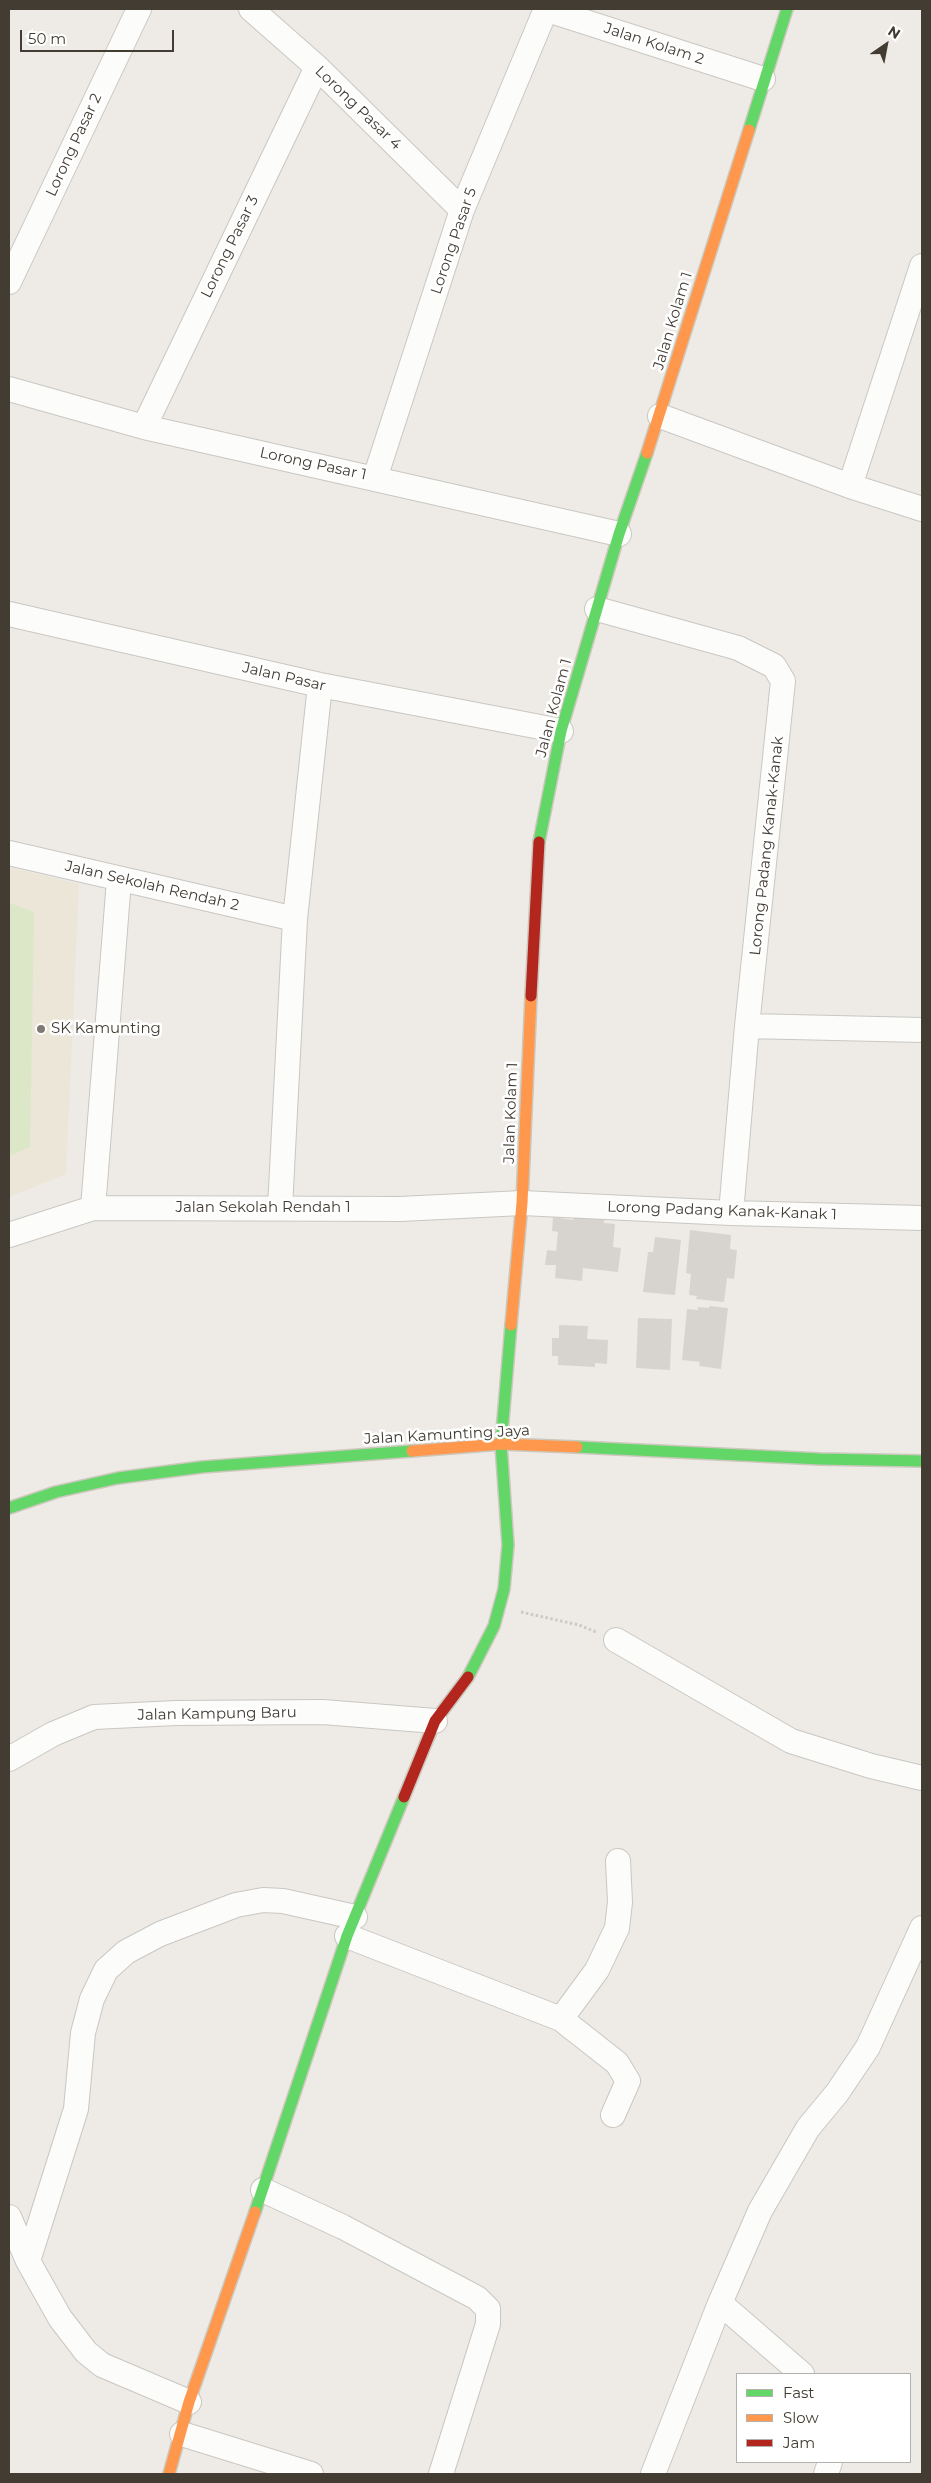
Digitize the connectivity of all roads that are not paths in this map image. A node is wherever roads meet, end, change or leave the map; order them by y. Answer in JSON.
{"nodes":[{"id":1,"x":139,"y":9,"type":"edge"},
{"id":2,"x":251,"y":9,"type":"edge"},
{"id":3,"x":546,"y":9,"type":"edge"},
{"id":4,"x":787,"y":9,"type":"edge"},
{"id":5,"x":317,"y":67,"type":"junction"},
{"id":6,"x":764,"y":79,"type":"junction"},
{"id":7,"x":462,"y":210,"type":"junction"},
{"id":8,"x":922,"y":266,"type":"edge"},
{"id":9,"x":9,"y":282,"type":"edge"},
{"id":10,"x":9,"y":389,"type":"edge"},
{"id":11,"x":660,"y":416,"type":"junction"},
{"id":12,"x":144,"y":427,"type":"junction"},
{"id":13,"x":375,"y":478,"type":"junction"},
{"id":14,"x":850,"y":486,"type":"junction"},
{"id":15,"x":922,"y":509,"type":"edge"},
{"id":16,"x":619,"y":534,"type":"junction"},
{"id":17,"x":598,"y":609,"type":"junction"},
{"id":18,"x":9,"y":614,"type":"edge"},
{"id":19,"x":320,"y":685,"type":"junction"},
{"id":20,"x":561,"y":731,"type":"junction"},
{"id":21,"x":9,"y":852,"type":"edge"},
{"id":22,"x":119,"y":880,"type":"junction"},
{"id":23,"x":295,"y":918,"type":"junction"},
{"id":24,"x":747,"y":1026,"type":"junction"},
{"id":25,"x":922,"y":1030,"type":"edge"},
{"id":26,"x":522,"y":1203,"type":"junction"},
{"id":27,"x":93,"y":1208,"type":"junction"},
{"id":28,"x":280,"y":1208,"type":"junction"},
{"id":29,"x":732,"y":1213,"type":"junction"},
{"id":30,"x":922,"y":1218,"type":"edge"},
{"id":31,"x":9,"y":1235,"type":"edge"},
{"id":32,"x":501,"y":1444,"type":"junction"},
{"id":33,"x":922,"y":1461,"type":"edge"},
{"id":34,"x":9,"y":1508,"type":"edge"},
{"id":35,"x":616,"y":1640,"type":"road end"},
{"id":36,"x":435,"y":1721,"type":"junction"},
{"id":37,"x":9,"y":1759,"type":"edge"},
{"id":38,"x":922,"y":1778,"type":"edge"},
{"id":39,"x":618,"y":1861,"type":"dead end"},
{"id":40,"x":351,"y":1927,"type":"junction"},
{"id":41,"x":922,"y":1928,"type":"edge"},
{"id":42,"x":561,"y":2019,"type":"junction"},
{"id":43,"x":613,"y":2114,"type":"dead end"},
{"id":44,"x":263,"y":2190,"type":"junction"},
{"id":45,"x":9,"y":2216,"type":"edge"},
{"id":46,"x":28,"y":2261,"type":"junction"},
{"id":47,"x":720,"y":2303,"type":"junction"},
{"id":48,"x":801,"y":2373,"type":"edge"},
{"id":49,"x":189,"y":2402,"type":"junction"},
{"id":50,"x":182,"y":2434,"type":"junction"},
{"id":51,"x":169,"y":2474,"type":"edge"},
{"id":52,"x":311,"y":2474,"type":"edge"},
{"id":53,"x":442,"y":2474,"type":"edge"},
{"id":54,"x":653,"y":2474,"type":"edge"}],
"edges":[{"from":1,"to":9,"type":"street","name":"Lorong Pasar 2"},
{"from":2,"to":5,"type":"street","name":"Lorong Pasar 4"},
{"from":3,"to":6,"type":"street","name":"Jalan Kolam 2"},
{"from":3,"to":7,"type":"street","name":"Lorong Pasar 5"},
{"from":4,"to":6,"type":"street","name":"Jalan Kolam 1"},
{"from":5,"to":7,"type":"street","name":"Lorong Pasar 4"},
{"from":5,"to":12,"type":"street","name":"Lorong Pasar 3"},
{"from":6,"to":11,"type":"street","name":"Jalan Kolam 1"},
{"from":7,"to":13,"type":"street","name":"Lorong Pasar 5"},
{"from":8,"to":14,"type":"street"},
{"from":10,"to":12,"type":"street","name":"Lorong Pasar 1"},
{"from":11,"to":14,"type":"street"},
{"from":11,"to":16,"type":"street","name":"Jalan Kolam 1"},
{"from":12,"to":13,"type":"street","name":"Lorong Pasar 1"},
{"from":13,"to":16,"type":"street","name":"Lorong Pasar 1"},
{"from":14,"to":15,"type":"street"},
{"from":16,"to":17,"type":"street","name":"Jalan Kolam 1"},
{"from":17,"to":20,"type":"street","name":"Jalan Kolam 1"},
{"from":17,"to":24,"type":"street","name":"Lorong Padang Kanak-Kanak"},
{"from":18,"to":19,"type":"street","name":"Jalan Pasar"},
{"from":19,"to":20,"type":"street","name":"Jalan Pasar"},
{"from":19,"to":23,"type":"street"},
{"from":20,"to":26,"type":"street","name":"Jalan Kolam 1"},
{"from":21,"to":22,"type":"street","name":"Jalan Sekolah Rendah 2"},
{"from":22,"to":23,"type":"street","name":"Jalan Sekolah Rendah 2"},
{"from":22,"to":27,"type":"street"},
{"from":23,"to":28,"type":"street"},
{"from":24,"to":25,"type":"street"},
{"from":24,"to":29,"type":"street","name":"Lorong Padang Kanak-Kanak"},
{"from":26,"to":28,"type":"street","name":"Jalan Sekolah Rendah 1"},
{"from":26,"to":29,"type":"street","name":"Lorong Padang Kanak-Kanak 1"},
{"from":26,"to":32,"type":"street","name":"Jalan Kolam 1"},
{"from":27,"to":28,"type":"street","name":"Jalan Sekolah Rendah 1"},
{"from":27,"to":31,"type":"street","name":"Jalan Sekolah Rendah 1"},
{"from":29,"to":30,"type":"street","name":"Lorong Padang Kanak-Kanak 1"},
{"from":32,"to":33,"type":"street","name":"Jalan Kamunting Jaya"},
{"from":32,"to":34,"type":"street","name":"Jalan Kamunting Jaya"},
{"from":32,"to":36,"type":"street","name":"Jalan Kolam 1"},
{"from":35,"to":38,"type":"street"},
{"from":36,"to":37,"type":"street","name":"Jalan Kampung Baru"},
{"from":36,"to":40,"type":"street","name":"Jalan Kolam 1"},
{"from":39,"to":42,"type":"street"},
{"from":40,"to":42,"type":"street"},
{"from":40,"to":44,"type":"street","name":"Jalan Kolam 1"},
{"from":40,"to":46,"type":"street"},
{"from":41,"to":47,"type":"street"},
{"from":42,"to":43,"type":"street"},
{"from":44,"to":49,"type":"street","name":"Jalan Kolam 1"},
{"from":44,"to":53,"type":"street"},
{"from":45,"to":46,"type":"street"},
{"from":46,"to":49,"type":"street"},
{"from":47,"to":48,"type":"street"},
{"from":47,"to":54,"type":"street"},
{"from":49,"to":50,"type":"street","name":"Jalan Kolam 1"},
{"from":50,"to":51,"type":"street","name":"Jalan Kolam 1"},
{"from":50,"to":52,"type":"street"}]}
